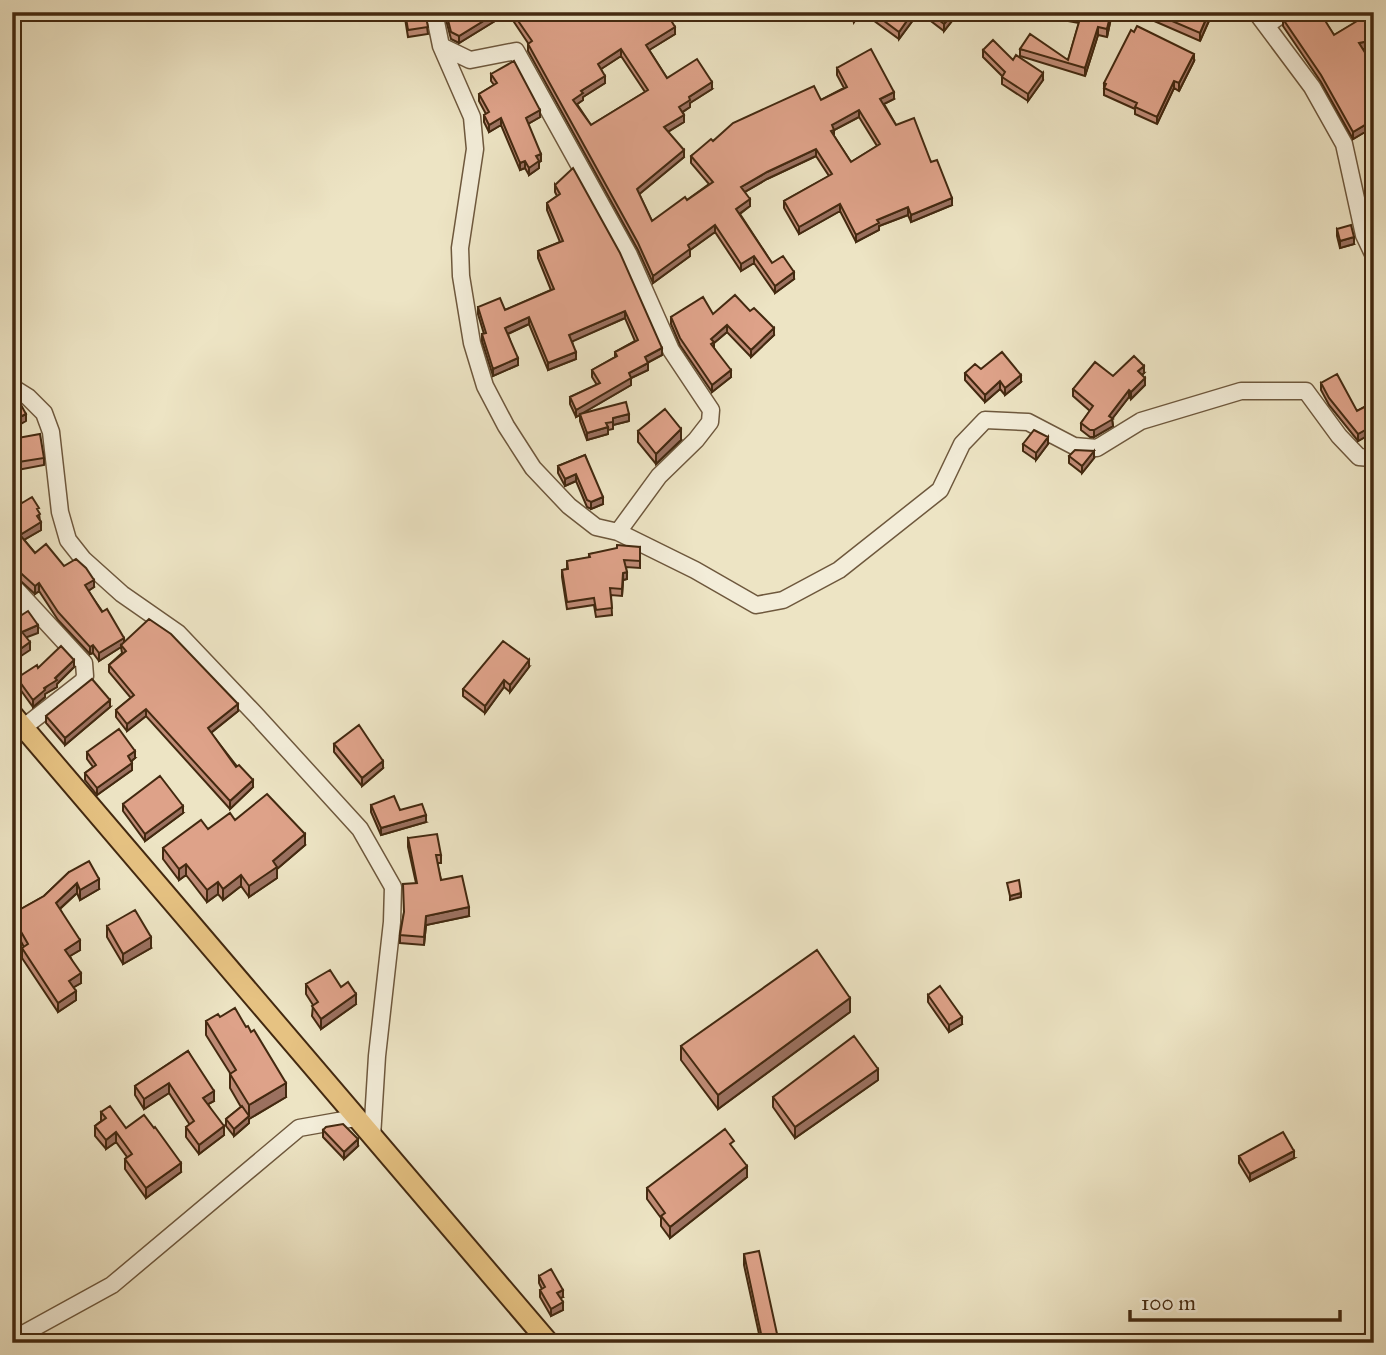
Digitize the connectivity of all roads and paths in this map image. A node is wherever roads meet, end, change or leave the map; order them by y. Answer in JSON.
{"nodes":[{"id":1,"x":434,"y":12,"type":"edge"},
{"id":2,"x":1284,"y":12,"type":"edge"},
{"id":3,"x":1262,"y":18,"type":"edge"},
{"id":4,"x":441,"y":46,"type":"junction"},
{"id":5,"x":1374,"y":256,"type":"edge"},
{"id":6,"x":12,"y":387,"type":"edge"},
{"id":7,"x":1374,"y":456,"type":"edge"},
{"id":8,"x":618,"y":532,"type":"junction"},
{"id":9,"x":12,"y":585,"type":"edge"},
{"id":10,"x":29,"y":605,"type":"junction"},
{"id":11,"x":12,"y":617,"type":"edge"},
{"id":12,"x":18,"y":720,"type":"edge"},
{"id":13,"x":355,"y":1118,"type":"junction"},
{"id":14,"x":372,"y":1137,"type":"junction"},
{"id":15,"x":12,"y":1340,"type":"edge"},
{"id":16,"x":550,"y":1343,"type":"edge"}],
"edges":[{"from":1,"to":4,"type":"street"},
{"from":2,"to":3,"type":"street"},
{"from":3,"to":5,"type":"street"},
{"from":4,"to":8,"type":"street"},
{"from":4,"to":8,"type":"street"},
{"from":6,"to":14,"type":"street"},
{"from":7,"to":8,"type":"street"},
{"from":9,"to":10,"type":"street"},
{"from":10,"to":11,"type":"street"},
{"from":10,"to":12,"type":"street"},
{"from":12,"to":13,"type":"main road"},
{"from":13,"to":14,"type":"main road"},
{"from":13,"to":15,"type":"street"},
{"from":14,"to":16,"type":"main road"}]}
